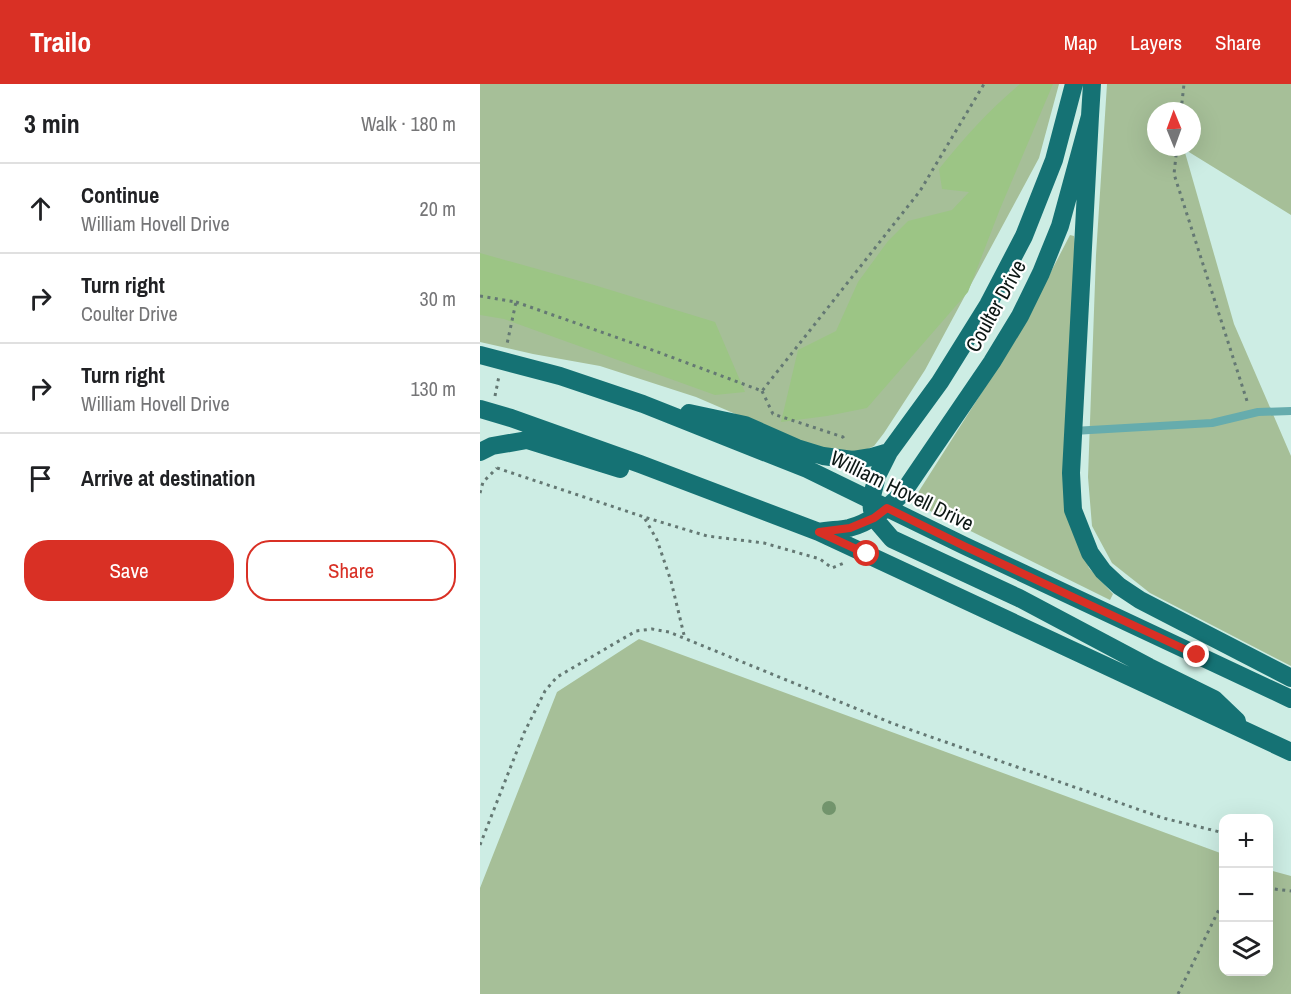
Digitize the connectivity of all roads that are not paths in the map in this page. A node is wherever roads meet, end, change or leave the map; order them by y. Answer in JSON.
{"nodes":[{"id":1,"x":1074,"y":84,"type":"edge"},
{"id":2,"x":1092,"y":84,"type":"edge"},
{"id":3,"x":1090,"y":116,"type":"junction"},
{"id":4,"x":480,"y":355,"type":"edge"},
{"id":5,"x":504,"y":356,"type":"junction"},
{"id":6,"x":480,"y":367,"type":"edge"},
{"id":7,"x":643,"y":404,"type":"junction"},
{"id":8,"x":486,"y":411,"type":"edge"},
{"id":9,"x":1291,"y":411,"type":"edge"},
{"id":10,"x":1073,"y":431,"type":"junction"},
{"id":11,"x":480,"y":452,"type":"edge"},
{"id":12,"x":889,"y":452,"type":"junction"},
{"id":13,"x":663,"y":472,"type":"junction"},
{"id":14,"x":877,"y":509,"type":"junction"},
{"id":15,"x":819,"y":532,"type":"junction"},
{"id":16,"x":1291,"y":678,"type":"edge"},
{"id":17,"x":1291,"y":699,"type":"edge"},
{"id":18,"x":1246,"y":731,"type":"junction"},
{"id":19,"x":1291,"y":752,"type":"edge"}],
"edges":[{"from":1,"to":12,"type":"main road","name":"Coulter Drive"},
{"from":2,"to":3,"type":"main road","name":"Coulter Drive"},
{"from":3,"to":10,"type":"main road"},
{"from":3,"to":14,"type":"main road","name":"Coulter Drive"},
{"from":4,"to":5,"type":"main road","name":"William Hovell Drive"},
{"from":5,"to":6,"type":"main road"},
{"from":5,"to":7,"type":"main road","name":"William Hovell Drive"},
{"from":7,"to":12,"type":"main road"},
{"from":7,"to":14,"type":"main road","name":"William Hovell Drive"},
{"from":8,"to":13,"type":"main road"},
{"from":9,"to":10,"type":"lane"},
{"from":10,"to":16,"type":"main road"},
{"from":11,"to":13,"type":"main road"},
{"from":12,"to":14,"type":"main road","name":"Coulter Drive"},
{"from":13,"to":15,"type":"main road"},
{"from":14,"to":15,"type":"main road","name":"Coulter Drive"},
{"from":14,"to":17,"type":"main road","name":"William Hovell Drive"},
{"from":14,"to":18,"type":"main road"},
{"from":15,"to":18,"type":"main road"},
{"from":18,"to":19,"type":"main road"}]}
